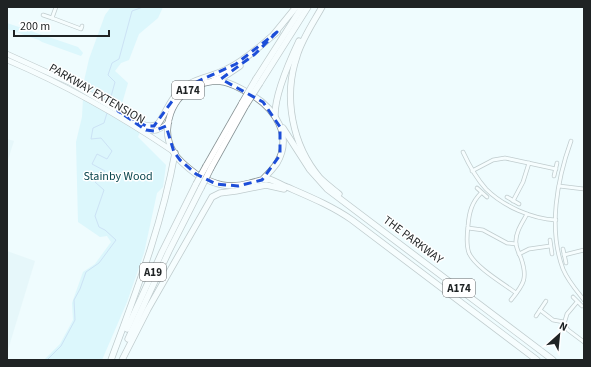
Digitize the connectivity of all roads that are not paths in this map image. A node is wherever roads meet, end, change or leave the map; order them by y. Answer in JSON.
{"nodes":[{"id":1,"x":56,"y":7,"type":"edge"},
{"id":2,"x":302,"y":7,"type":"edge"},
{"id":3,"x":308,"y":7,"type":"edge"},
{"id":4,"x":322,"y":7,"type":"edge"},
{"id":5,"x":295,"y":8,"type":"edge"},
{"id":6,"x":43,"y":16,"type":"dead end"},
{"id":7,"x":52,"y":18,"type":"junction"},
{"id":8,"x":82,"y":26,"type":"dead end"},
{"id":9,"x":276,"y":32,"type":"junction"},
{"id":10,"x":7,"y":54,"type":"edge"},
{"id":11,"x":7,"y":60,"type":"edge"},
{"id":12,"x":258,"y":81,"type":"junction"},
{"id":13,"x":208,"y":82,"type":"junction"},
{"id":14,"x":96,"y":100,"type":"junction"},
{"id":15,"x":117,"y":112,"type":"junction"},
{"id":16,"x":276,"y":117,"type":"junction"},
{"id":17,"x":168,"y":122,"type":"junction"},
{"id":18,"x":570,"y":141,"type":"dead end"},
{"id":19,"x":463,"y":152,"type":"dead end"},
{"id":20,"x":174,"y":153,"type":"junction"},
{"id":21,"x":529,"y":163,"type":"junction"},
{"id":22,"x":557,"y":163,"type":"dead end"},
{"id":23,"x":556,"y":169,"type":"junction"},
{"id":24,"x":472,"y":171,"type":"junction"},
{"id":25,"x":554,"y":176,"type":"dead end"},
{"id":26,"x":263,"y":180,"type":"junction"},
{"id":27,"x":199,"y":186,"type":"junction"},
{"id":28,"x":255,"y":186,"type":"junction"},
{"id":29,"x":559,"y":186,"type":"junction"},
{"id":30,"x":477,"y":188,"type":"dead end"},
{"id":31,"x":584,"y":189,"type":"edge"},
{"id":32,"x":482,"y":192,"type":"junction"},
{"id":33,"x":487,"y":197,"type":"dead end"},
{"id":34,"x":507,"y":197,"type":"dead end"},
{"id":35,"x":513,"y":201,"type":"junction"},
{"id":36,"x":519,"y":204,"type":"dead end"},
{"id":37,"x":332,"y":208,"type":"junction"},
{"id":38,"x":526,"y":214,"type":"junction"},
{"id":39,"x":364,"y":216,"type":"junction"},
{"id":40,"x":556,"y":220,"type":"junction"},
{"id":41,"x":468,"y":228,"type":"junction"},
{"id":42,"x":550,"y":240,"type":"dead end"},
{"id":43,"x":516,"y":244,"type":"junction"},
{"id":44,"x":550,"y":246,"type":"junction"},
{"id":45,"x":563,"y":249,"type":"dead end"},
{"id":46,"x":584,"y":250,"type":"edge"},
{"id":47,"x":519,"y":254,"type":"junction"},
{"id":48,"x":552,"y":254,"type":"dead end"},
{"id":49,"x":564,"y":255,"type":"junction"},
{"id":50,"x":566,"y":263,"type":"dead end"},
{"id":51,"x":516,"y":293,"type":"junction"},
{"id":52,"x":573,"y":297,"type":"dead end"},
{"id":53,"x":511,"y":300,"type":"dead end"},
{"id":54,"x":584,"y":300,"type":"edge"},
{"id":55,"x":546,"y":301,"type":"dead end"},
{"id":56,"x":577,"y":302,"type":"junction"},
{"id":57,"x":582,"y":306,"type":"dead end"},
{"id":58,"x":540,"y":310,"type":"junction"},
{"id":59,"x":536,"y":316,"type":"dead end"},
{"id":60,"x":564,"y":322,"type":"junction"},
{"id":61,"x":584,"y":342,"type":"edge"},
{"id":62,"x":112,"y":360,"type":"edge"},
{"id":63,"x":118,"y":360,"type":"edge"},
{"id":64,"x":122,"y":360,"type":"edge"},
{"id":65,"x":537,"y":360,"type":"edge"},
{"id":66,"x":553,"y":360,"type":"edge"}],
"edges":[{"from":1,"to":7,"type":"street"},
{"from":2,"to":12,"type":"highway","number":"A19"},
{"from":3,"to":12,"type":"highway","number":"A19"},
{"from":4,"to":16,"type":"highway"},
{"from":4,"to":39,"type":"highway"},
{"from":5,"to":9,"type":"highway"},
{"from":6,"to":7,"type":"street"},
{"from":7,"to":8,"type":"street"},
{"from":9,"to":13,"type":"highway"},
{"from":9,"to":15,"type":"highway"},
{"from":10,"to":14,"type":"main road","name":"PARKWAY EXTENSION","number":"A174"},
{"from":11,"to":14,"type":"main road","name":"PARKWAY EXTENSION","number":"A174"},
{"from":12,"to":27,"type":"highway","number":"A19","bridge":true},
{"from":13,"to":16,"type":"highway","number":"A174"},
{"from":13,"to":17,"type":"highway","number":"A174"},
{"from":14,"to":15,"type":"main road","name":"PARKWAY EXTENSION","number":"A174"},
{"from":15,"to":17,"type":"main road","name":"PARKWAY EXTENSION","number":"A174"},
{"from":15,"to":20,"type":"main road","name":"PARKWAY EXTENSION","number":"A174"},
{"from":16,"to":26,"type":"highway","number":"A174"},
{"from":16,"to":39,"type":"highway","name":"THE PARKWAY","number":"A174"},
{"from":17,"to":20,"type":"highway","number":"A174"},
{"from":18,"to":29,"type":"street"},
{"from":19,"to":24,"type":"street"},
{"from":20,"to":26,"type":"highway","number":"A174"},
{"from":20,"to":62,"type":"highway"},
{"from":21,"to":23,"type":"street"},
{"from":21,"to":24,"type":"street"},
{"from":21,"to":35,"type":"street"},
{"from":22,"to":23,"type":"street"},
{"from":23,"to":25,"type":"street"},
{"from":24,"to":38,"type":"street"},
{"from":26,"to":28,"type":"highway"},
{"from":26,"to":37,"type":"highway","name":"THE PARKWAY","number":"A174"},
{"from":27,"to":62,"type":"highway","number":"A19"},
{"from":27,"to":63,"type":"highway","number":"A19"},
{"from":28,"to":37,"type":"highway"},
{"from":28,"to":64,"type":"highway"},
{"from":29,"to":31,"type":"street"},
{"from":29,"to":40,"type":"street"},
{"from":30,"to":32,"type":"street"},
{"from":32,"to":33,"type":"street"},
{"from":32,"to":41,"type":"street"},
{"from":34,"to":35,"type":"street"},
{"from":35,"to":36,"type":"street"},
{"from":37,"to":65,"type":"highway","name":"THE PARKWAY","number":"A174"},
{"from":38,"to":40,"type":"street"},
{"from":38,"to":43,"type":"street"},
{"from":39,"to":66,"type":"highway","name":"THE PARKWAY","number":"A174"},
{"from":40,"to":54,"type":"street"},
{"from":41,"to":43,"type":"street"},
{"from":41,"to":51,"type":"street"},
{"from":42,"to":44,"type":"street"},
{"from":43,"to":47,"type":"street"},
{"from":44,"to":47,"type":"street"},
{"from":44,"to":48,"type":"street"},
{"from":45,"to":49,"type":"street"},
{"from":46,"to":49,"type":"street"},
{"from":47,"to":51,"type":"street"},
{"from":49,"to":50,"type":"street"},
{"from":51,"to":53,"type":"street"},
{"from":52,"to":56,"type":"street"},
{"from":55,"to":58,"type":"street"},
{"from":56,"to":57,"type":"street"},
{"from":56,"to":60,"type":"street"},
{"from":58,"to":59,"type":"street"},
{"from":58,"to":60,"type":"street"},
{"from":60,"to":61,"type":"street"}]}
